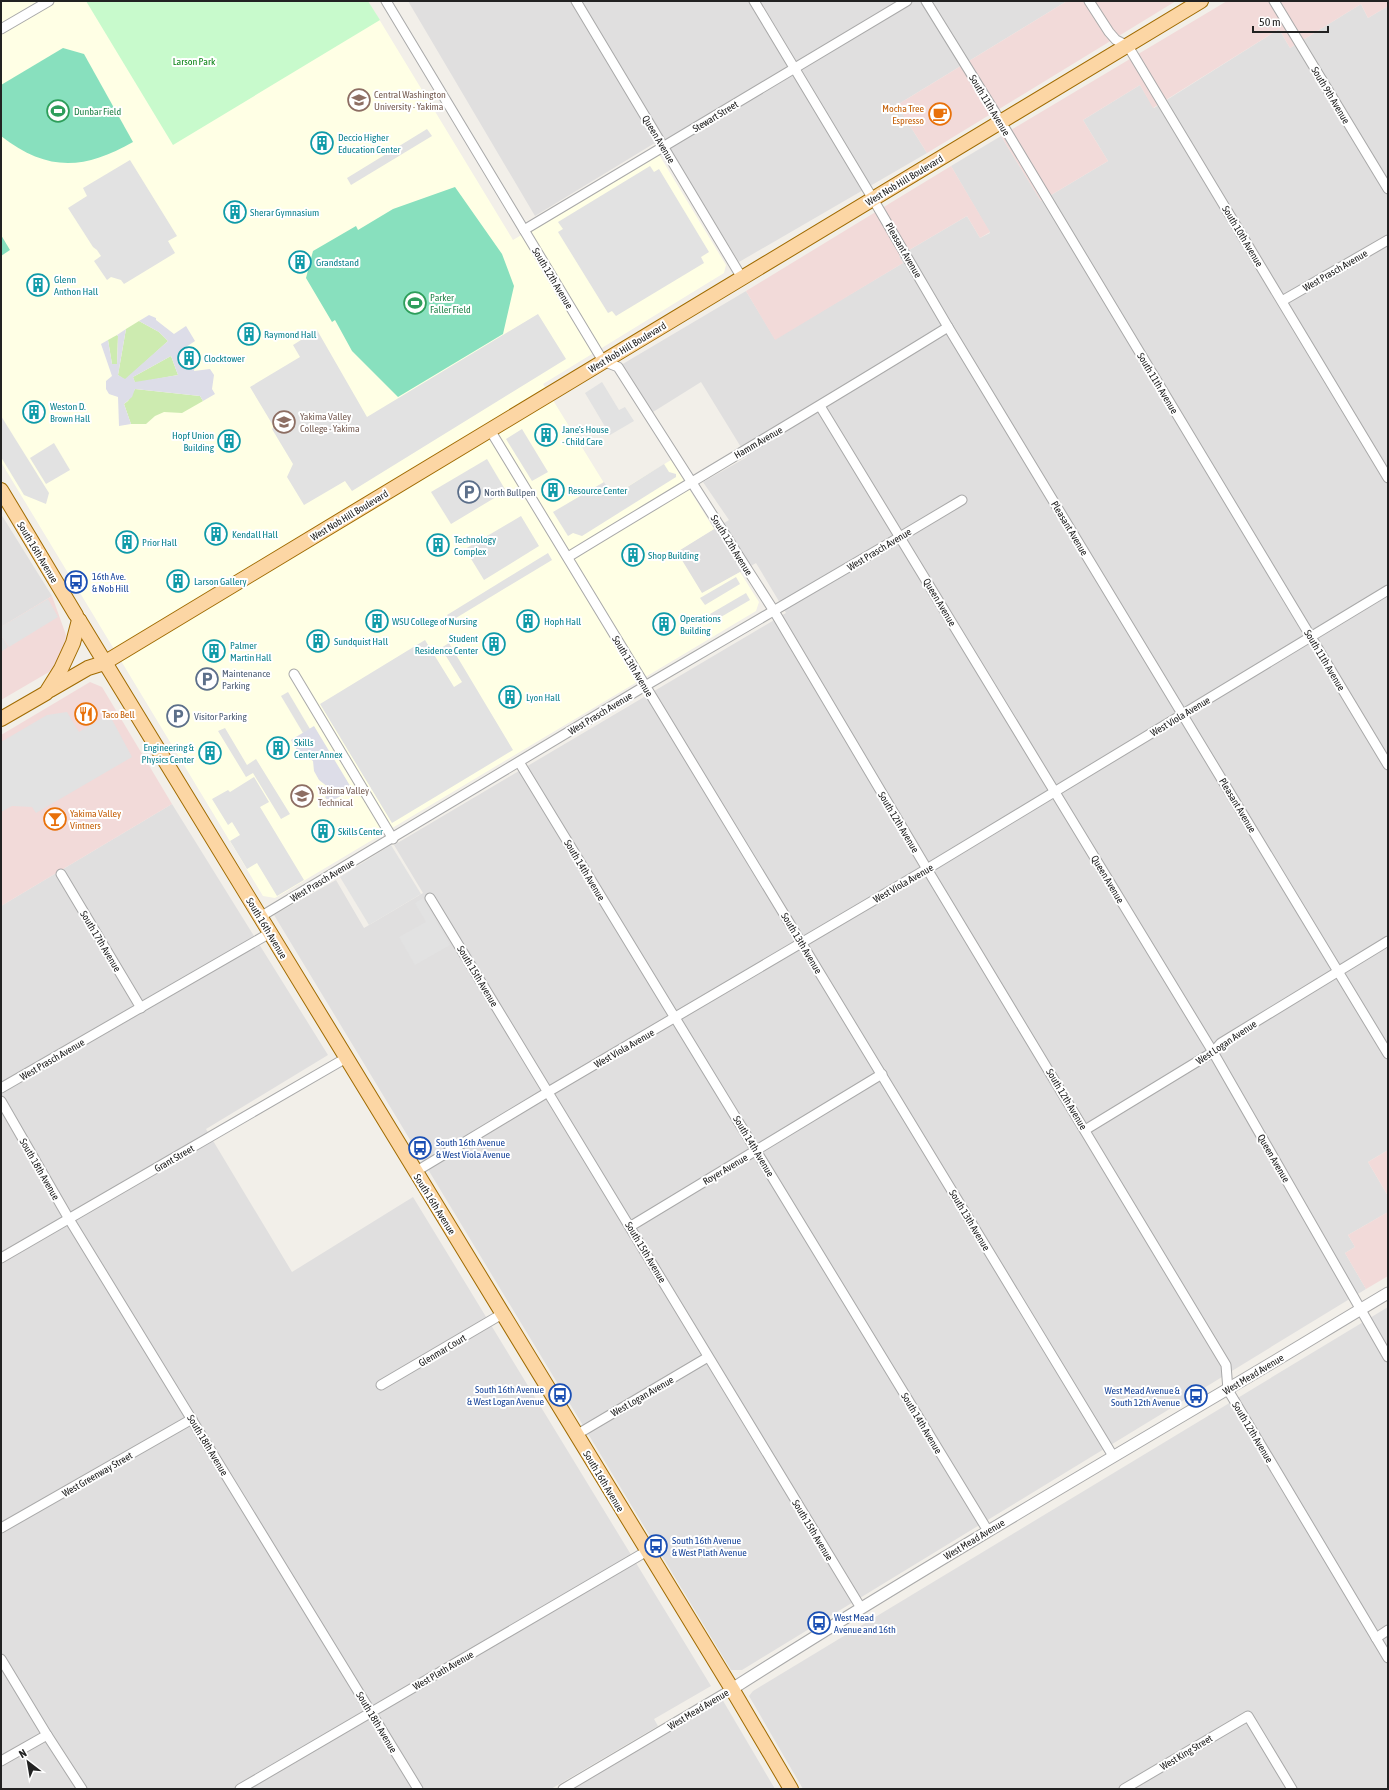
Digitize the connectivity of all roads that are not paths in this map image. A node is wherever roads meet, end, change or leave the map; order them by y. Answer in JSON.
{"nodes":[{"id":1,"x":49,"y":1,"type":"edge"},
{"id":2,"x":386,"y":1,"type":"edge"},
{"id":3,"x":576,"y":1,"type":"edge"},
{"id":4,"x":754,"y":1,"type":"edge"},
{"id":5,"x":907,"y":1,"type":"edge"},
{"id":6,"x":926,"y":1,"type":"edge"},
{"id":7,"x":1089,"y":1,"type":"edge"},
{"id":8,"x":1201,"y":1,"type":"edge"},
{"id":9,"x":1274,"y":1,"type":"edge"},
{"id":10,"x":1,"y":29,"type":"edge"},
{"id":11,"x":1128,"y":46,"type":"junction"},
{"id":12,"x":795,"y":68,"type":"junction"},
{"id":13,"x":1000,"y":122,"type":"junction"},
{"id":14,"x":664,"y":147,"type":"junction"},
{"id":15,"x":1388,"y":189,"type":"edge"},
{"id":16,"x":873,"y":199,"type":"junction"},
{"id":17,"x":524,"y":230,"type":"junction"},
{"id":18,"x":1388,"y":240,"type":"edge"},
{"id":19,"x":742,"y":278,"type":"junction"},
{"id":20,"x":1282,"y":301,"type":"junction"},
{"id":21,"x":948,"y":327,"type":"junction"},
{"id":22,"x":603,"y":361,"type":"junction"},
{"id":23,"x":820,"y":406,"type":"junction"},
{"id":24,"x":490,"y":430,"type":"junction"},
{"id":25,"x":1388,"y":478,"type":"edge"},
{"id":26,"x":692,"y":481,"type":"junction"},
{"id":27,"x":1,"y":490,"type":"edge"},
{"id":28,"x":962,"y":500,"type":"dead end"},
{"id":29,"x":900,"y":537,"type":"junction"},
{"id":30,"x":568,"y":557,"type":"junction"},
{"id":31,"x":1388,"y":590,"type":"edge"},
{"id":32,"x":774,"y":611,"type":"junction"},
{"id":33,"x":77,"y":618,"type":"junction"},
{"id":34,"x":1311,"y":637,"type":"junction"},
{"id":35,"x":104,"y":663,"type":"junction"},
{"id":36,"x":294,"y":674,"type":"dead end"},
{"id":37,"x":645,"y":686,"type":"junction"},
{"id":38,"x":48,"y":691,"type":"junction"},
{"id":39,"x":1182,"y":714,"type":"junction"},
{"id":40,"x":1,"y":719,"type":"edge"},
{"id":41,"x":519,"y":762,"type":"junction"},
{"id":42,"x":1388,"y":765,"type":"edge"},
{"id":43,"x":1055,"y":792,"type":"junction"},
{"id":44,"x":393,"y":839,"type":"junction"},
{"id":45,"x":927,"y":869,"type":"junction"},
{"id":46,"x":61,"y":874,"type":"dead end"},
{"id":47,"x":430,"y":898,"type":"dead end"},
{"id":48,"x":260,"y":917,"type":"junction"},
{"id":49,"x":270,"y":933,"type":"junction"},
{"id":50,"x":1388,"y":941,"type":"edge"},
{"id":51,"x":801,"y":942,"type":"junction"},
{"id":52,"x":1338,"y":971,"type":"junction"},
{"id":53,"x":141,"y":1008,"type":"junction"},
{"id":54,"x":676,"y":1017,"type":"junction"},
{"id":55,"x":1213,"y":1052,"type":"junction"},
{"id":56,"x":1388,"y":1054,"type":"edge"},
{"id":57,"x":346,"y":1058,"type":"junction"},
{"id":58,"x":882,"y":1074,"type":"junction"},
{"id":59,"x":1,"y":1088,"type":"edge"},
{"id":60,"x":548,"y":1092,"type":"junction"},
{"id":61,"x":1,"y":1101,"type":"edge"},
{"id":62,"x":1085,"y":1130,"type":"junction"},
{"id":63,"x":757,"y":1150,"type":"junction"},
{"id":64,"x":415,"y":1172,"type":"junction"},
{"id":65,"x":69,"y":1219,"type":"junction"},
{"id":66,"x":631,"y":1226,"type":"junction"},
{"id":67,"x":1,"y":1258,"type":"edge"},
{"id":68,"x":1388,"y":1293,"type":"edge"},
{"id":69,"x":1361,"y":1309,"type":"junction"},
{"id":70,"x":502,"y":1314,"type":"junction"},
{"id":71,"x":708,"y":1357,"type":"junction"},
{"id":72,"x":1388,"y":1357,"type":"edge"},
{"id":73,"x":381,"y":1385,"type":"dead end"},
{"id":74,"x":1228,"y":1390,"type":"junction"},
{"id":75,"x":192,"y":1419,"type":"junction"},
{"id":76,"x":576,"y":1435,"type":"junction"},
{"id":77,"x":1114,"y":1456,"type":"junction"},
{"id":78,"x":1,"y":1528,"type":"edge"},
{"id":79,"x":988,"y":1531,"type":"junction"},
{"id":80,"x":647,"y":1551,"type":"junction"},
{"id":81,"x":861,"y":1608,"type":"junction"},
{"id":82,"x":1388,"y":1630,"type":"edge"},
{"id":83,"x":1376,"y":1638,"type":"junction"},
{"id":84,"x":1388,"y":1658,"type":"edge"},
{"id":85,"x":1,"y":1659,"type":"edge"},
{"id":86,"x":732,"y":1689,"type":"junction"},
{"id":87,"x":372,"y":1712,"type":"junction"},
{"id":88,"x":46,"y":1735,"type":"junction"},
{"id":89,"x":1,"y":1761,"type":"edge"},
{"id":90,"x":82,"y":1789,"type":"edge"},
{"id":91,"x":240,"y":1789,"type":"edge"},
{"id":92,"x":418,"y":1789,"type":"edge"},
{"id":93,"x":563,"y":1789,"type":"edge"},
{"id":94,"x":791,"y":1789,"type":"edge"},
{"id":95,"x":1124,"y":1789,"type":"edge"},
{"id":96,"x":1292,"y":1789,"type":"edge"}],
"edges":[{"from":1,"to":10,"type":"street"},
{"from":2,"to":17,"type":"street","name":"South 12th Avenue"},
{"from":3,"to":14,"type":"street","name":"Queen Avenue"},
{"from":4,"to":12,"type":"street","name":"Pleasant Avenue"},
{"from":5,"to":12,"type":"street","name":"Stewart Street"},
{"from":6,"to":13,"type":"street","name":"South 11th Avenue"},
{"from":7,"to":11,"type":"street","name":"South 10th Avenue"},
{"from":8,"to":11,"type":"main road","name":"West Nob Hill Boulevard"},
{"from":9,"to":15,"type":"street","name":"South 9th Avenue"},
{"from":11,"to":13,"type":"main road","name":"West Nob Hill Boulevard"},
{"from":11,"to":20,"type":"street","name":"South 10th Avenue"},
{"from":12,"to":14,"type":"street","name":"Stewart Street"},
{"from":12,"to":16,"type":"street","name":"Pleasant Avenue"},
{"from":13,"to":16,"type":"main road","name":"West Nob Hill Boulevard"},
{"from":13,"to":34,"type":"street","name":"South 11th Avenue"},
{"from":14,"to":17,"type":"street","name":"Stewart Street"},
{"from":14,"to":19,"type":"street","name":"Queen Avenue"},
{"from":16,"to":19,"type":"main road","name":"West Nob Hill Boulevard"},
{"from":16,"to":21,"type":"street","name":"Pleasant Avenue"},
{"from":17,"to":22,"type":"street","name":"South 12th Avenue"},
{"from":18,"to":20,"type":"street","name":"West Prasch Avenue"},
{"from":19,"to":22,"type":"main road","name":"West Nob Hill Boulevard"},
{"from":20,"to":25,"type":"street","name":"South 10th Avenue"},
{"from":21,"to":23,"type":"street","name":"Hamm Avenue"},
{"from":21,"to":39,"type":"street","name":"Pleasant Avenue"},
{"from":22,"to":24,"type":"main road","name":"West Nob Hill Boulevard"},
{"from":22,"to":26,"type":"street","name":"South 12th Avenue"},
{"from":23,"to":26,"type":"street","name":"Hamm Avenue"},
{"from":23,"to":29,"type":"street","name":"Queen Avenue"},
{"from":24,"to":30,"type":"street","name":"South 13th Avenue"},
{"from":24,"to":35,"type":"main road","name":"West Nob Hill Boulevard"},
{"from":26,"to":30,"type":"street","name":"Hamm Avenue"},
{"from":26,"to":32,"type":"street","name":"South 12th Avenue"},
{"from":27,"to":33,"type":"main road","name":"South 16th Avenue"},
{"from":28,"to":29,"type":"street","name":"West Prasch Avenue"},
{"from":29,"to":32,"type":"street","name":"West Prasch Avenue"},
{"from":29,"to":43,"type":"street","name":"Queen Avenue"},
{"from":30,"to":37,"type":"street","name":"South 13th Avenue"},
{"from":31,"to":34,"type":"street","name":"West Viola Avenue"},
{"from":32,"to":37,"type":"street","name":"West Prasch Avenue"},
{"from":32,"to":45,"type":"street","name":"South 12th Avenue"},
{"from":33,"to":35,"type":"main road","name":"South 16th Avenue"},
{"from":33,"to":38,"type":"main road"},
{"from":34,"to":39,"type":"street","name":"West Viola Avenue"},
{"from":34,"to":42,"type":"street","name":"South 11th Avenue"},
{"from":35,"to":38,"type":"main road","name":"West Nob Hill Boulevard"},
{"from":35,"to":48,"type":"main road","name":"South 16th Avenue"},
{"from":36,"to":44,"type":"street"},
{"from":37,"to":41,"type":"street","name":"West Prasch Avenue"},
{"from":37,"to":51,"type":"street","name":"South 13th Avenue"},
{"from":38,"to":40,"type":"main road","name":"West Nob Hill Boulevard"},
{"from":39,"to":43,"type":"street","name":"West Viola Avenue"},
{"from":39,"to":52,"type":"street","name":"Pleasant Avenue"},
{"from":41,"to":44,"type":"street","name":"West Prasch Avenue"},
{"from":41,"to":54,"type":"street","name":"South 14th Avenue"},
{"from":43,"to":45,"type":"street","name":"West Viola Avenue"},
{"from":43,"to":55,"type":"street","name":"Queen Avenue"},
{"from":44,"to":48,"type":"street","name":"West Prasch Avenue"},
{"from":45,"to":51,"type":"street","name":"West Viola Avenue"},
{"from":45,"to":62,"type":"street","name":"South 12th Avenue"},
{"from":46,"to":53,"type":"street","name":"South 17th Avenue"},
{"from":47,"to":60,"type":"street","name":"South 15th Avenue"},
{"from":48,"to":49,"type":"main road","name":"South 16th Avenue"},
{"from":49,"to":53,"type":"street","name":"West Prasch Avenue"},
{"from":49,"to":57,"type":"main road","name":"South 16th Avenue"},
{"from":50,"to":52,"type":"street","name":"West Logan Avenue"},
{"from":51,"to":54,"type":"street","name":"West Viola Avenue"},
{"from":51,"to":58,"type":"street","name":"South 13th Avenue"},
{"from":52,"to":55,"type":"street","name":"West Logan Avenue"},
{"from":52,"to":56,"type":"street","name":"Pleasant Avenue"},
{"from":53,"to":59,"type":"street","name":"West Prasch Avenue"},
{"from":54,"to":60,"type":"street","name":"West Viola Avenue"},
{"from":54,"to":63,"type":"street","name":"South 14th Avenue"},
{"from":55,"to":62,"type":"street","name":"West Logan Avenue"},
{"from":55,"to":69,"type":"street","name":"Queen Avenue"},
{"from":57,"to":64,"type":"main road","name":"South 16th Avenue"},
{"from":57,"to":65,"type":"street","name":"Grant Street"},
{"from":58,"to":63,"type":"street","name":"Royer Avenue"},
{"from":58,"to":77,"type":"street","name":"South 13th Avenue"},
{"from":60,"to":64,"type":"street","name":"West Viola Avenue"},
{"from":60,"to":66,"type":"street","name":"South 15th Avenue"},
{"from":61,"to":65,"type":"street","name":"South 18th Avenue"},
{"from":62,"to":74,"type":"street","name":"South 12th Avenue"},
{"from":63,"to":66,"type":"street","name":"Royer Avenue"},
{"from":63,"to":79,"type":"street","name":"South 14th Avenue"},
{"from":64,"to":70,"type":"main road","name":"South 16th Avenue"},
{"from":65,"to":67,"type":"street","name":"Grant Street"},
{"from":65,"to":75,"type":"street","name":"South 18th Avenue"},
{"from":66,"to":71,"type":"street","name":"South 15th Avenue"},
{"from":68,"to":69,"type":"street","name":"West Mead Avenue"},
{"from":69,"to":72,"type":"street","name":"Queen Avenue"},
{"from":69,"to":74,"type":"street","name":"West Mead Avenue"},
{"from":70,"to":73,"type":"street","name":"Glenmar Court"},
{"from":70,"to":76,"type":"main road","name":"South 16th Avenue"},
{"from":71,"to":76,"type":"street","name":"West Logan Avenue"},
{"from":71,"to":81,"type":"street","name":"South 15th Avenue"},
{"from":74,"to":77,"type":"street","name":"West Mead Avenue"},
{"from":74,"to":83,"type":"street","name":"South 12th Avenue"},
{"from":75,"to":78,"type":"street","name":"West Greenway Street"},
{"from":75,"to":87,"type":"street","name":"South 18th Avenue"},
{"from":76,"to":80,"type":"main road","name":"South 16th Avenue"},
{"from":77,"to":79,"type":"street","name":"West Mead Avenue"},
{"from":79,"to":81,"type":"street","name":"West Mead Avenue"},
{"from":80,"to":86,"type":"main road","name":"South 16th Avenue"},
{"from":80,"to":87,"type":"street","name":"West Plath Avenue"},
{"from":81,"to":86,"type":"street","name":"West Mead Avenue"},
{"from":82,"to":83,"type":"street"},
{"from":83,"to":84,"type":"street","name":"South 12th Avenue"},
{"from":85,"to":88,"type":"street"},
{"from":86,"to":93,"type":"street","name":"West Mead Avenue"},
{"from":86,"to":94,"type":"main road","name":"South 16th Avenue"},
{"from":87,"to":91,"type":"street","name":"West Plath Avenue"},
{"from":87,"to":92,"type":"street","name":"South 18th Avenue"},
{"from":88,"to":89,"type":"street"},
{"from":88,"to":90,"type":"street"},
{"from":95,"to":96,"type":"street","name":"West King Street"}]}
